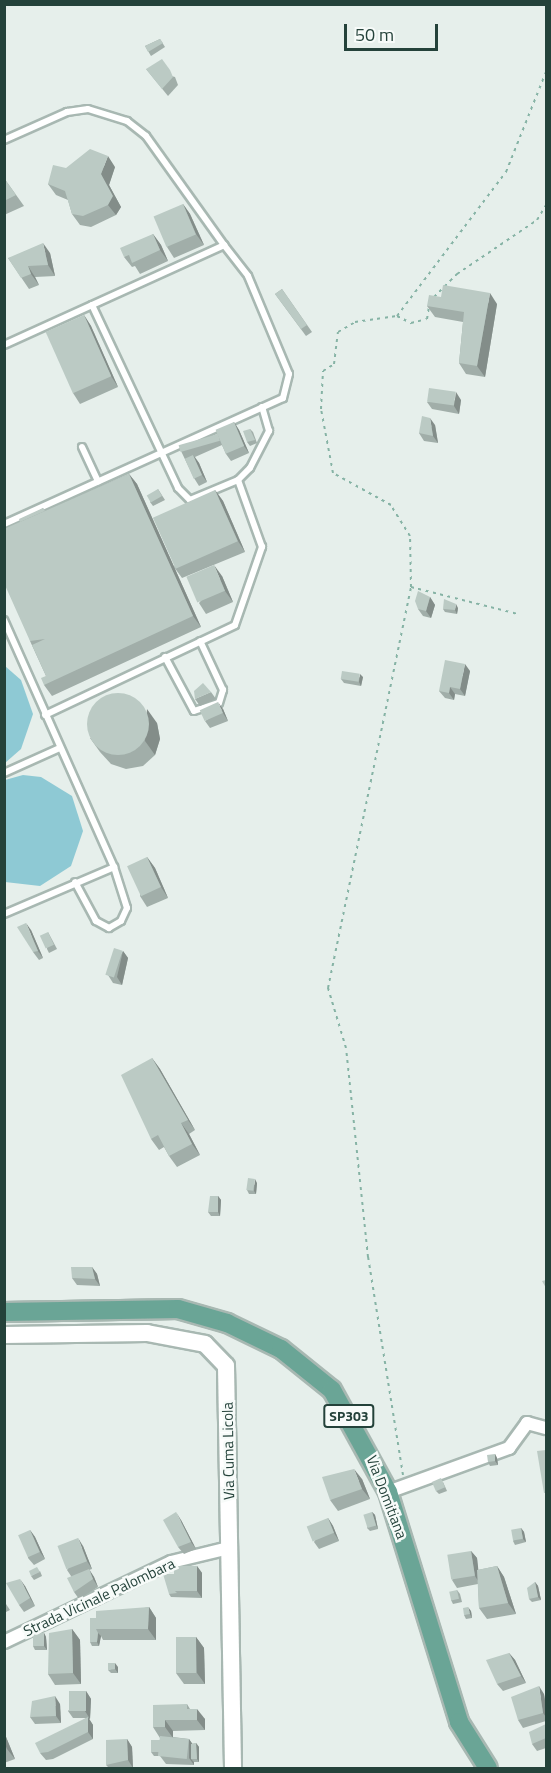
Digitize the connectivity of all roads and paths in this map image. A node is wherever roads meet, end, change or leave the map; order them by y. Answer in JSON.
{"nodes":[{"id":1,"x":546,"y":72,"type":"edge"},
{"id":2,"x":4,"y":140,"type":"edge"},
{"id":3,"x":546,"y":205,"type":"edge"},
{"id":4,"x":224,"y":245,"type":"junction"},
{"id":5,"x":92,"y":305,"type":"junction"},
{"id":6,"x":397,"y":316,"type":"junction"},
{"id":7,"x":4,"y":345,"type":"edge"},
{"id":8,"x":262,"y":407,"type":"junction"},
{"id":9,"x":82,"y":447,"type":"dead end"},
{"id":10,"x":162,"y":453,"type":"junction"},
{"id":11,"x":238,"y":480,"type":"junction"},
{"id":12,"x":98,"y":482,"type":"junction"},
{"id":13,"x":4,"y":524,"type":"edge"},
{"id":14,"x":411,"y":587,"type":"junction"},
{"id":15,"x":518,"y":614,"type":"dead end"},
{"id":16,"x":4,"y":620,"type":"edge"},
{"id":17,"x":200,"y":641,"type":"junction"},
{"id":18,"x":165,"y":657,"type":"junction"},
{"id":19,"x":45,"y":715,"type":"junction"},
{"id":20,"x":60,"y":748,"type":"junction"},
{"id":21,"x":4,"y":773,"type":"edge"},
{"id":22,"x":114,"y":867,"type":"junction"},
{"id":23,"x":75,"y":882,"type":"junction"},
{"id":24,"x":4,"y":914,"type":"edge"},
{"id":25,"x":4,"y":1312,"type":"edge"},
{"id":26,"x":4,"y":1335,"type":"edge"},
{"id":27,"x":546,"y":1428,"type":"edge"},
{"id":28,"x":397,"y":1489,"type":"junction"},
{"id":29,"x":229,"y":1548,"type":"junction"},
{"id":30,"x":4,"y":1642,"type":"edge"},
{"id":31,"x":233,"y":1768,"type":"edge"},
{"id":32,"x":488,"y":1768,"type":"edge"}],
"edges":[{"from":1,"to":6,"type":"path"},
{"from":2,"to":4,"type":"lane"},
{"from":3,"to":6,"type":"path"},
{"from":4,"to":5,"type":"lane"},
{"from":4,"to":8,"type":"lane"},
{"from":5,"to":7,"type":"lane"},
{"from":5,"to":10,"type":"lane"},
{"from":6,"to":14,"type":"path"},
{"from":8,"to":10,"type":"lane"},
{"from":8,"to":11,"type":"lane"},
{"from":9,"to":12,"type":"lane"},
{"from":10,"to":11,"type":"lane"},
{"from":10,"to":12,"type":"lane"},
{"from":11,"to":17,"type":"lane"},
{"from":12,"to":13,"type":"lane"},
{"from":14,"to":15,"type":"path"},
{"from":14,"to":28,"type":"path"},
{"from":16,"to":19,"type":"lane"},
{"from":17,"to":18,"type":"lane"},
{"from":17,"to":18,"type":"lane"},
{"from":18,"to":19,"type":"lane"},
{"from":19,"to":20,"type":"lane"},
{"from":20,"to":21,"type":"lane"},
{"from":20,"to":22,"type":"lane"},
{"from":22,"to":23,"type":"lane"},
{"from":22,"to":23,"type":"lane"},
{"from":23,"to":24,"type":"lane"},
{"from":25,"to":28,"type":"main road","name":"Via Domitiana","number":"SP303"},
{"from":26,"to":29,"type":"street","name":"Via Cuma Licola"},
{"from":27,"to":28,"type":"street"},
{"from":28,"to":32,"type":"main road","name":"Via Domitiana","number":"SP303"},
{"from":29,"to":30,"type":"street","name":"Strada Vicinale Palombara"},
{"from":29,"to":31,"type":"street","name":"Via Cuma Licola"}]}
